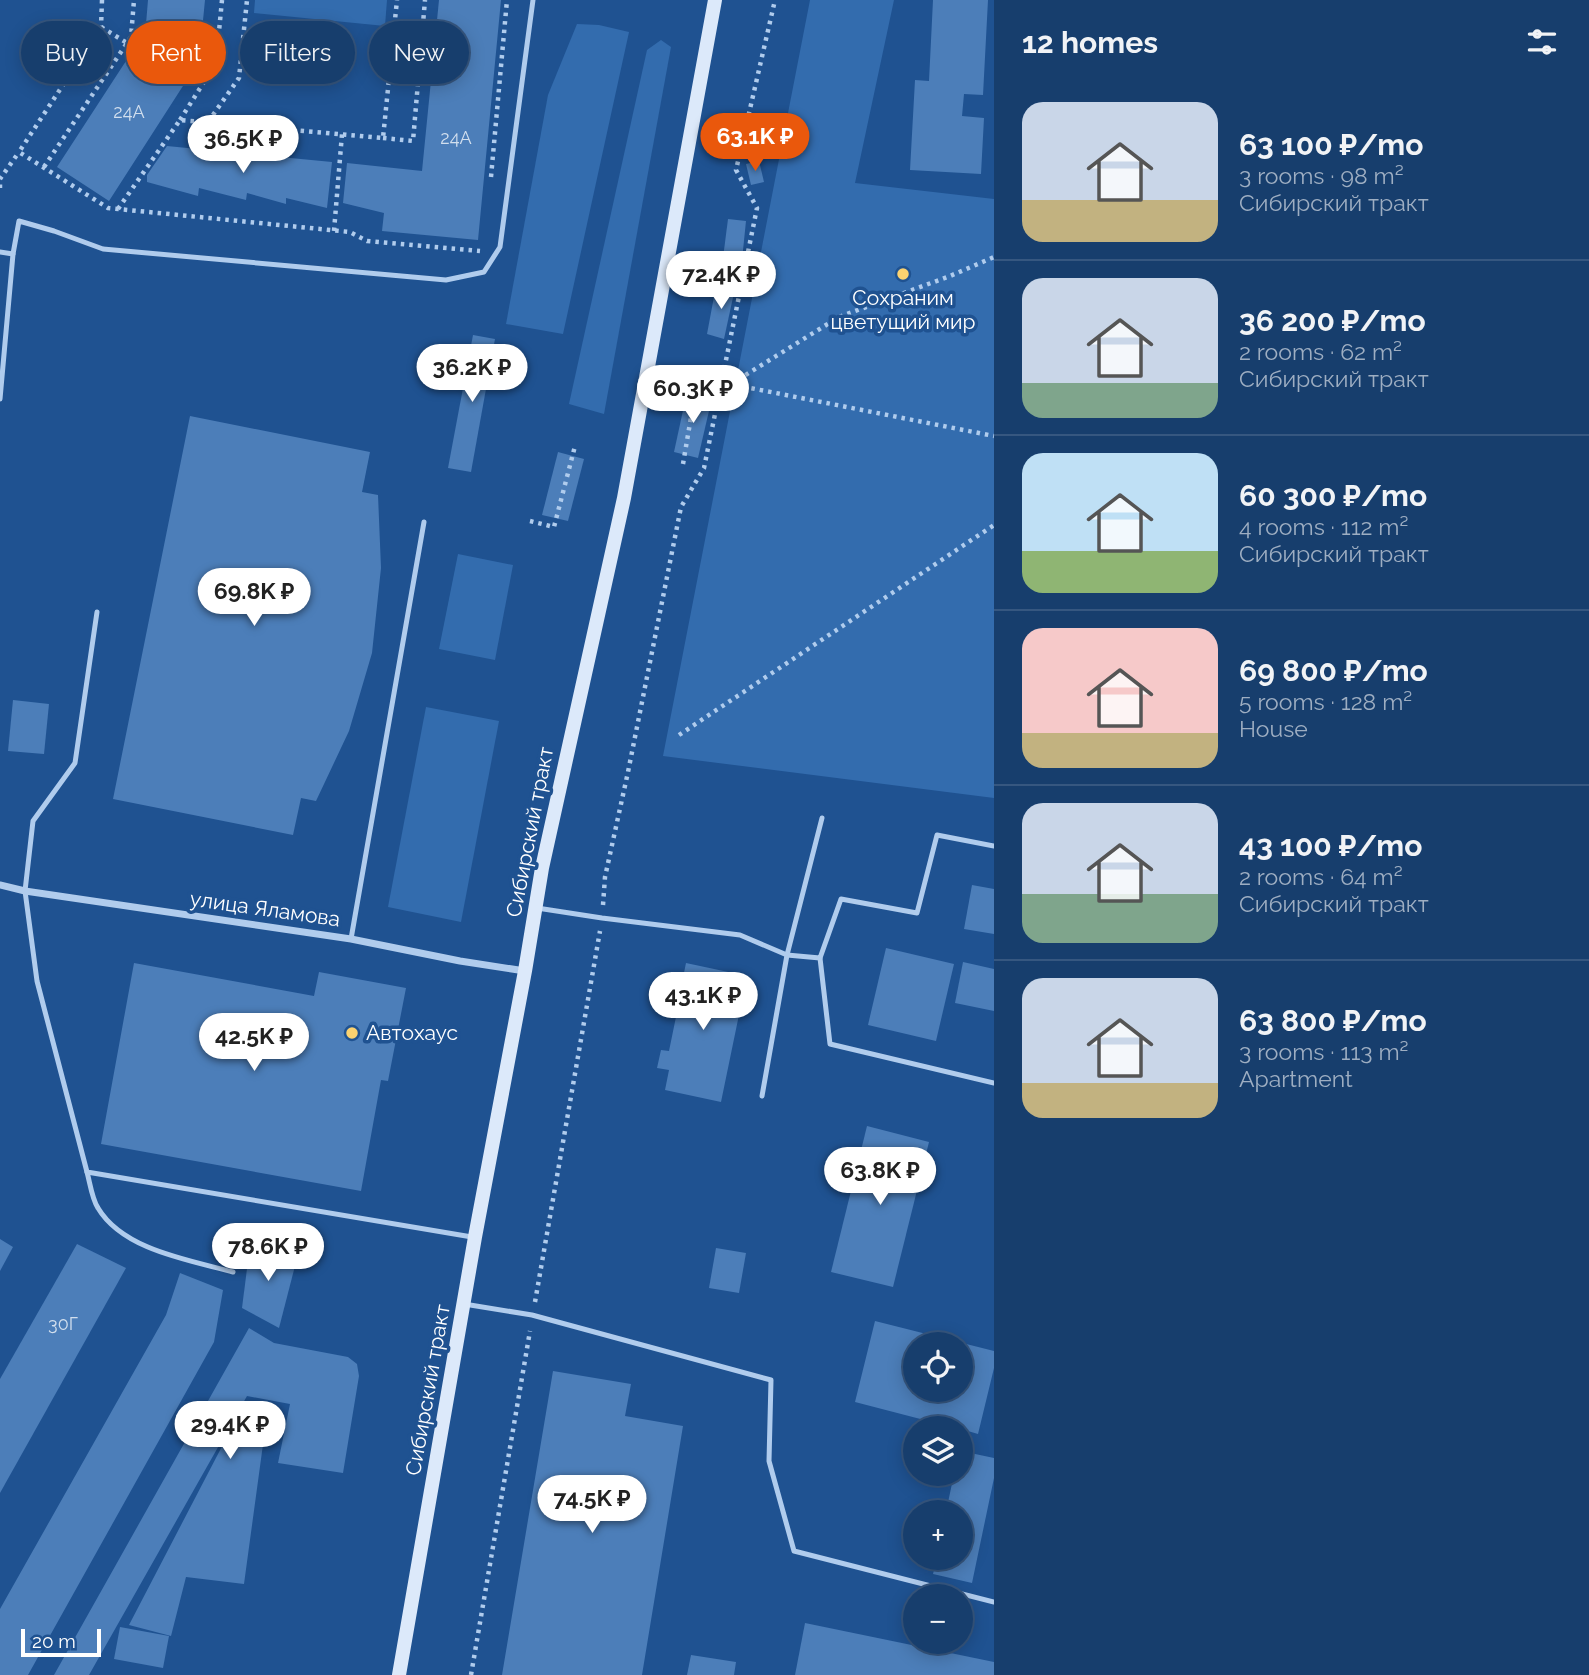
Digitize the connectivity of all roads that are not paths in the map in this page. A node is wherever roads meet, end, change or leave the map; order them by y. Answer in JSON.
{"nodes":[{"id":1,"x":533,"y":0,"type":"edge"},
{"id":2,"x":715,"y":0,"type":"edge"},
{"id":3,"x":0,"y":253,"type":"edge"},
{"id":4,"x":13,"y":254,"type":"junction"},
{"id":5,"x":0,"y":399,"type":"edge"},
{"id":6,"x":424,"y":522,"type":"dead end"},
{"id":7,"x":97,"y":612,"type":"dead end"},
{"id":8,"x":822,"y":818,"type":"dead end"},
{"id":9,"x":994,"y":846,"type":"edge"},
{"id":10,"x":0,"y":885,"type":"edge"},
{"id":11,"x":25,"y":891,"type":"junction"},
{"id":12,"x":536,"y":908,"type":"junction"},
{"id":13,"x":351,"y":939,"type":"junction"},
{"id":14,"x":788,"y":956,"type":"junction"},
{"id":15,"x":820,"y":958,"type":"junction"},
{"id":16,"x":525,"y":971,"type":"junction"},
{"id":17,"x":994,"y":1083,"type":"edge"},
{"id":18,"x":762,"y":1096,"type":"dead end"},
{"id":19,"x":87,"y":1172,"type":"junction"},
{"id":20,"x":475,"y":1237,"type":"junction"},
{"id":21,"x":233,"y":1272,"type":"dead end"},
{"id":22,"x":464,"y":1304,"type":"junction"},
{"id":23,"x":994,"y":1602,"type":"edge"},
{"id":24,"x":399,"y":1675,"type":"edge"}],
"edges":[{"from":1,"to":4,"type":"lane"},
{"from":2,"to":12,"type":"main road","name":"Сибирский тракт"},
{"from":3,"to":4,"type":"lane"},
{"from":4,"to":5,"type":"lane"},
{"from":6,"to":13,"type":"lane"},
{"from":7,"to":11,"type":"lane"},
{"from":8,"to":14,"type":"lane"},
{"from":9,"to":15,"type":"lane"},
{"from":10,"to":11,"type":"street","name":"улица Яламова"},
{"from":11,"to":13,"type":"street","name":"улица Яламова"},
{"from":11,"to":19,"type":"lane"},
{"from":12,"to":14,"type":"lane"},
{"from":12,"to":16,"type":"main road","name":"Сибирский тракт"},
{"from":13,"to":16,"type":"street","name":"улица Яламова"},
{"from":14,"to":15,"type":"lane"},
{"from":14,"to":18,"type":"lane"},
{"from":15,"to":17,"type":"lane"},
{"from":16,"to":20,"type":"main road","name":"Сибирский тракт"},
{"from":19,"to":20,"type":"lane"},
{"from":19,"to":21,"type":"lane"},
{"from":20,"to":22,"type":"main road","name":"Сибирский тракт"},
{"from":22,"to":23,"type":"lane"},
{"from":22,"to":24,"type":"main road","name":"Сибирский тракт"}]}
